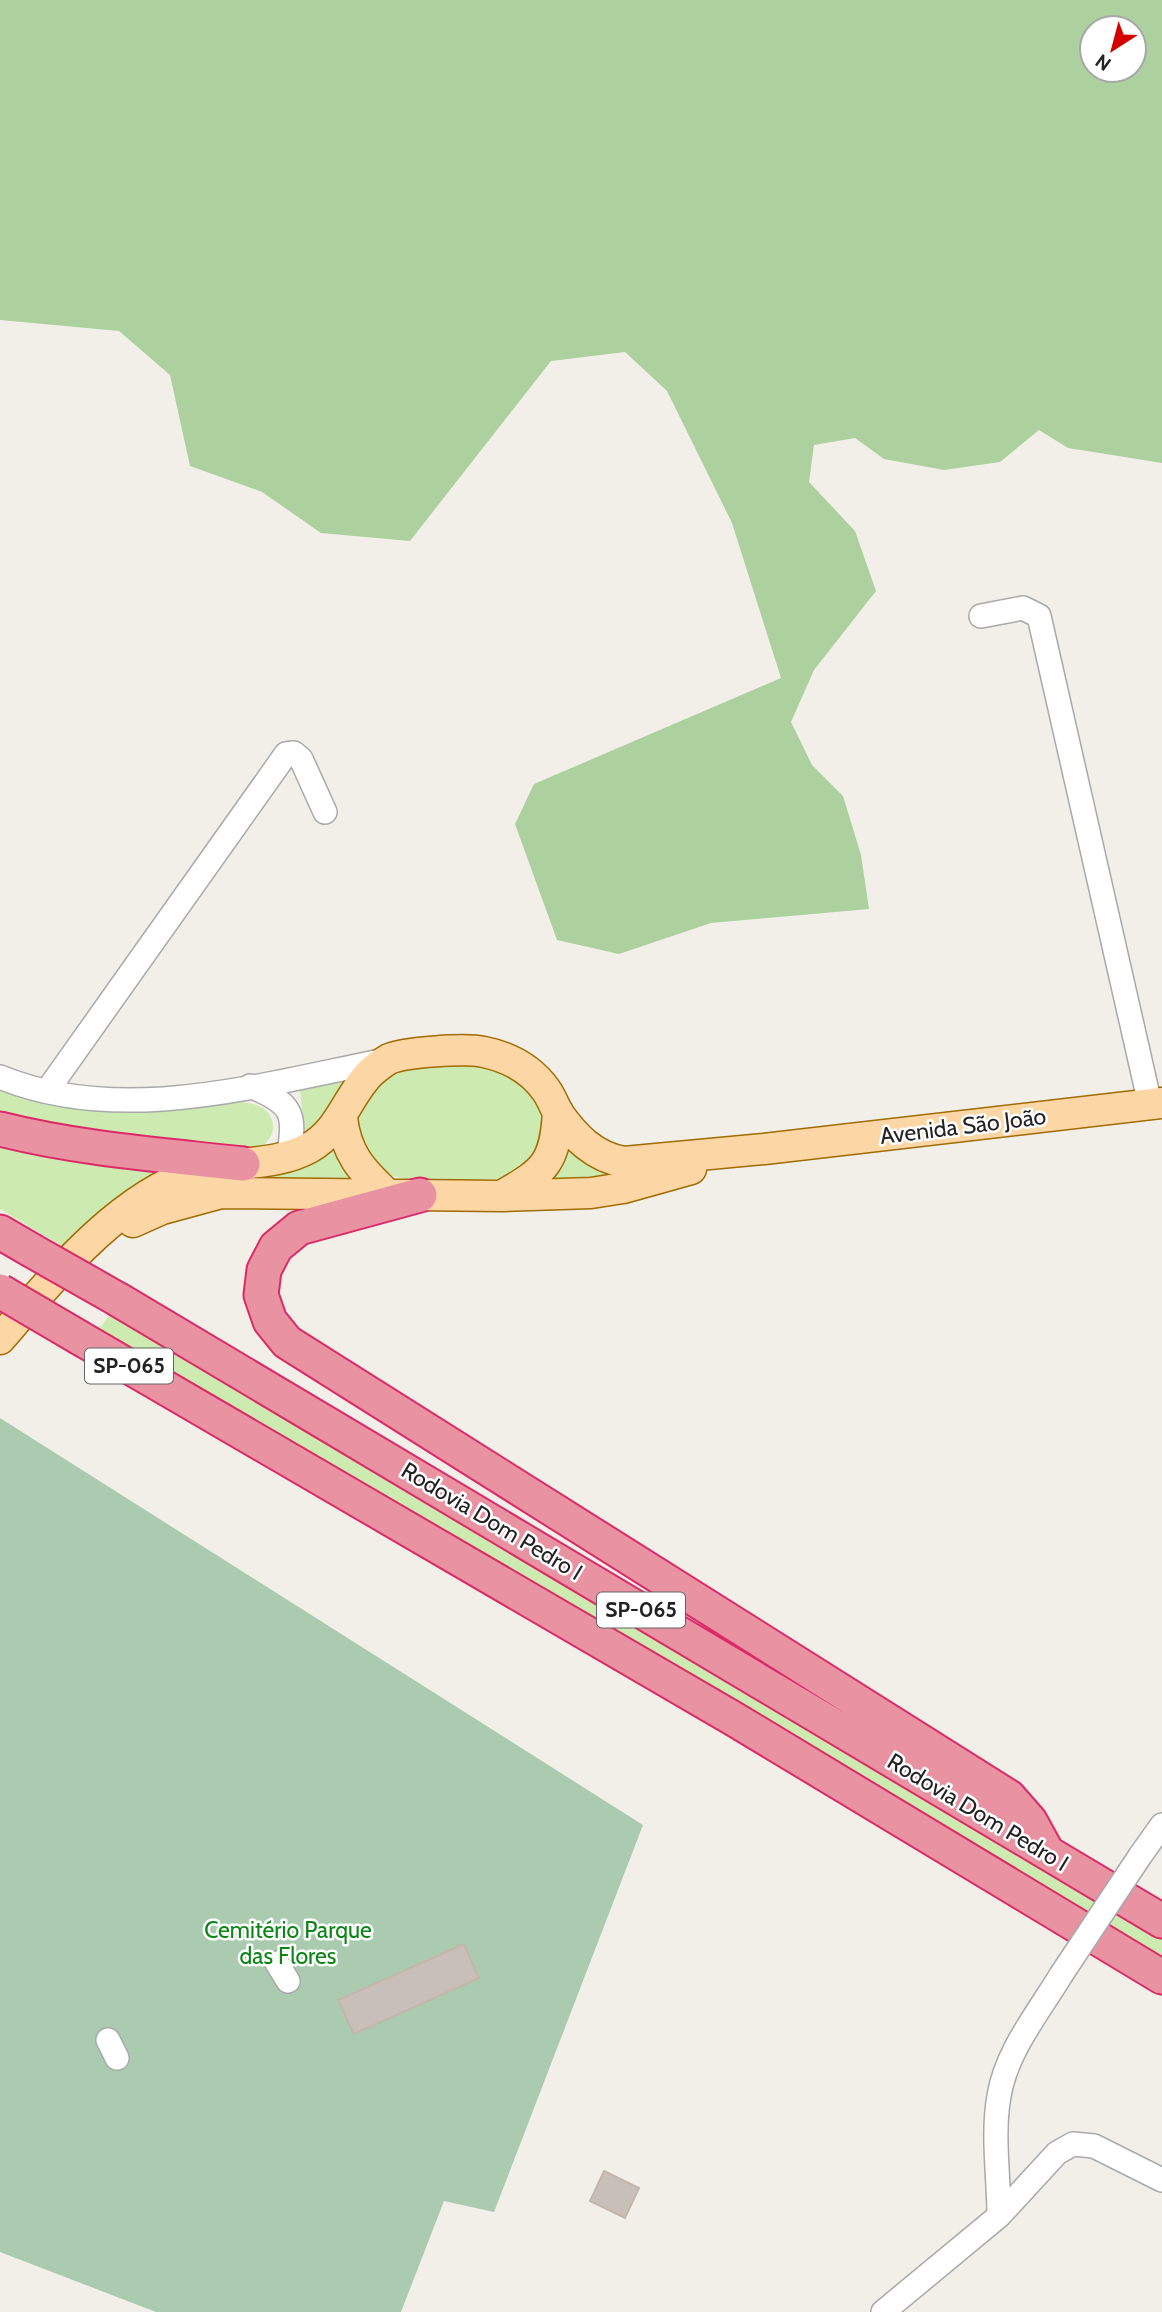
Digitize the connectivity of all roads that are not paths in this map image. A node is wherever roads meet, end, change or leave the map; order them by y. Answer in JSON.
{"nodes":[{"id":1,"x":981,"y":616,"type":"dead end"},
{"id":2,"x":325,"y":812,"type":"dead end"},
{"id":3,"x":390,"y":1059,"type":"junction"},
{"id":4,"x":0,"y":1077,"type":"edge"},
{"id":5,"x":250,"y":1086,"type":"junction"},
{"id":6,"x":47,"y":1091,"type":"junction"},
{"id":7,"x":1156,"y":1103,"type":"edge"},
{"id":8,"x":558,"y":1112,"type":"junction"},
{"id":9,"x":342,"y":1118,"type":"junction"},
{"id":10,"x":0,"y":1129,"type":"edge"},
{"id":11,"x":764,"y":1149,"type":"junction"},
{"id":12,"x":288,"y":1157,"type":"junction"},
{"id":13,"x":243,"y":1164,"type":"junction"},
{"id":14,"x":387,"y":1194,"type":"junction"},
{"id":15,"x":420,"y":1195,"type":"junction"},
{"id":16,"x":503,"y":1196,"type":"junction"},
{"id":17,"x":0,"y":1232,"type":"edge"},
{"id":18,"x":83,"y":1249,"type":"junction"},
{"id":19,"x":47,"y":1284,"type":"junction"},
{"id":20,"x":0,"y":1291,"type":"edge"},
{"id":21,"x":0,"y":1322,"type":"edge"},
{"id":22,"x":0,"y":1339,"type":"edge"},
{"id":23,"x":1162,"y":1825,"type":"edge"},
{"id":24,"x":1048,"y":1854,"type":"junction"},
{"id":25,"x":1162,"y":1921,"type":"edge"},
{"id":26,"x":1162,"y":1977,"type":"edge"},
{"id":27,"x":1162,"y":2180,"type":"edge"},
{"id":28,"x":999,"y":2216,"type":"junction"},
{"id":29,"x":883,"y":2312,"type":"edge"}],
"edges":[{"from":1,"to":7,"type":"street"},
{"from":2,"to":6,"type":"street"},
{"from":3,"to":5,"type":"street"},
{"from":3,"to":8,"type":"main road"},
{"from":3,"to":9,"type":"main road"},
{"from":4,"to":6,"type":"street"},
{"from":5,"to":6,"type":"street"},
{"from":5,"to":12,"type":"street"},
{"from":7,"to":11,"type":"main road","name":"Avenida São João"},
{"from":8,"to":11,"type":"main road"},
{"from":8,"to":16,"type":"main road"},
{"from":9,"to":12,"type":"main road"},
{"from":9,"to":14,"type":"main road"},
{"from":10,"to":13,"type":"highway"},
{"from":11,"to":16,"type":"main road"},
{"from":12,"to":13,"type":"main road"},
{"from":13,"to":18,"type":"main road"},
{"from":14,"to":15,"type":"main road"},
{"from":14,"to":18,"type":"main road"},
{"from":15,"to":16,"type":"main road"},
{"from":15,"to":24,"type":"highway"},
{"from":17,"to":24,"type":"highway","name":"Rodovia Dom Pedro I","number":"SP-065","bridge":true},
{"from":18,"to":19,"type":"main road"},
{"from":19,"to":21,"type":"main road"},
{"from":19,"to":22,"type":"main road"},
{"from":20,"to":26,"type":"highway","name":"Rodovia Dom Pedro I","number":"SP-065","bridge":true},
{"from":23,"to":28,"type":"street","bridge":true},
{"from":24,"to":25,"type":"highway","name":"Rodovia Dom Pedro I","number":"SP-065"},
{"from":27,"to":28,"type":"street"},
{"from":28,"to":29,"type":"street"}]}
